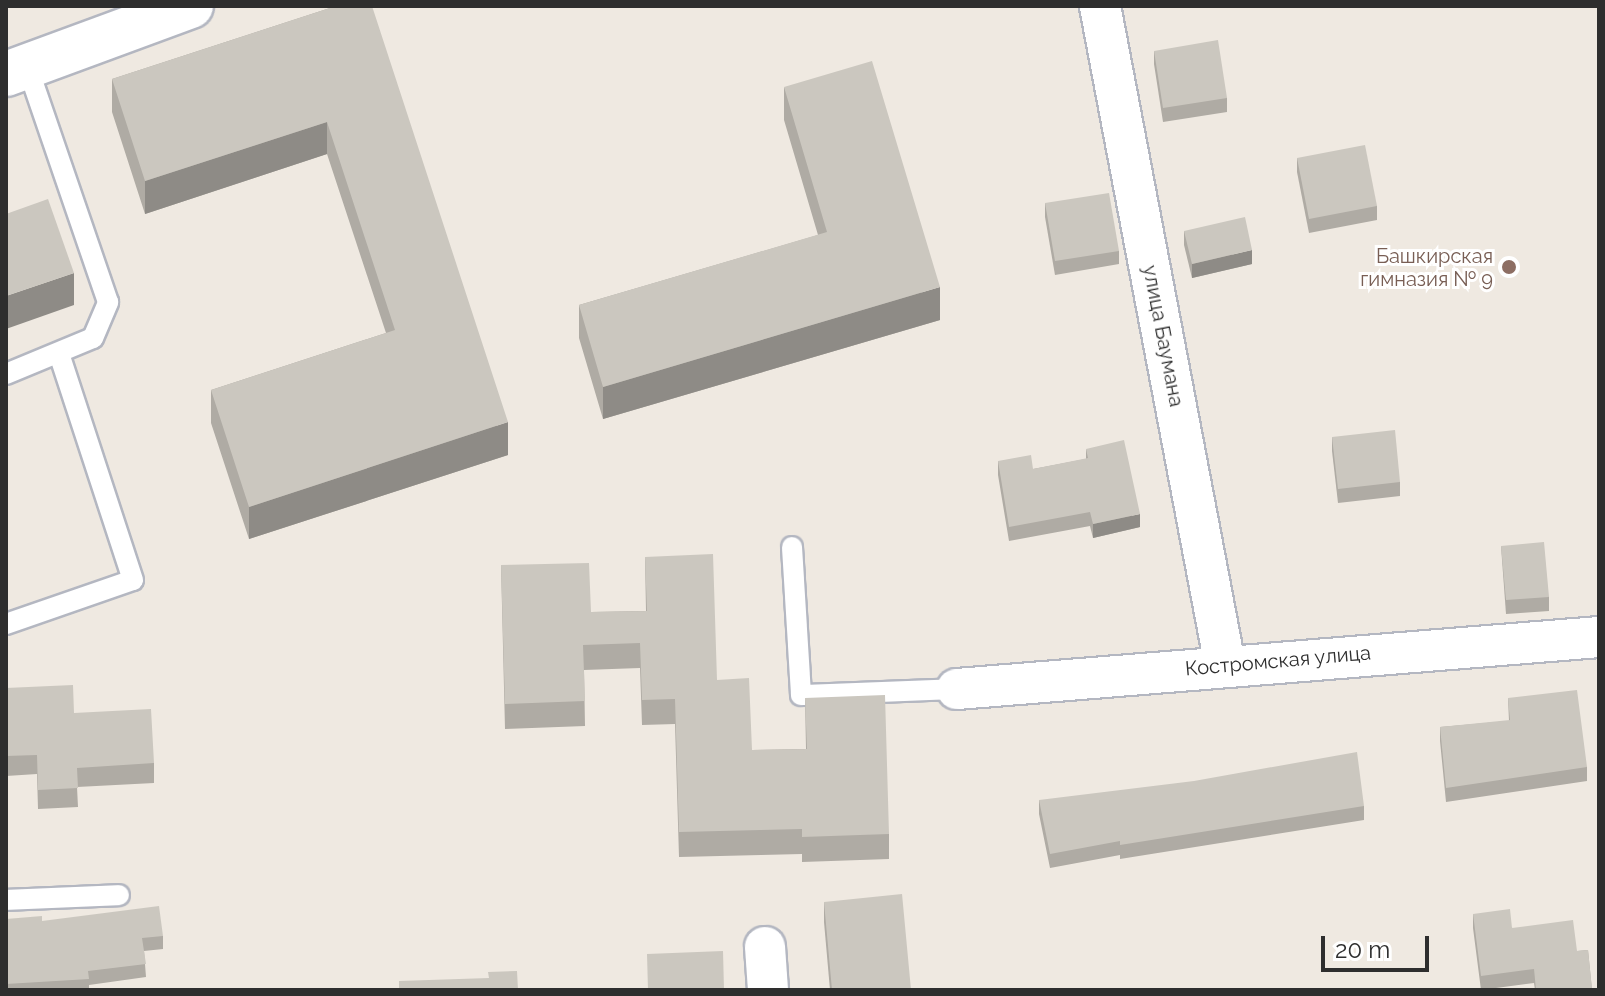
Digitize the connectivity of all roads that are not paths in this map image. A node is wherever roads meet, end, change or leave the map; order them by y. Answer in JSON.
{"nodes":[{"id":1,"x":191,"y":6,"type":"edge"},
{"id":2,"x":1100,"y":6,"type":"edge"},
{"id":3,"x":16,"y":70,"type":"edge"},
{"id":4,"x":60,"y":356,"type":"junction"},
{"id":5,"x":6,"y":374,"type":"edge"},
{"id":6,"x":792,"y":547,"type":"dead end"},
{"id":7,"x":6,"y":624,"type":"edge"},
{"id":8,"x":1599,"y":637,"type":"edge"},
{"id":9,"x":1225,"y":665,"type":"junction"},
{"id":10,"x":957,"y":689,"type":"joint"},
{"id":11,"x":119,"y":895,"type":"dead end"},
{"id":12,"x":6,"y":900,"type":"edge"},
{"id":13,"x":765,"y":947,"type":"dead end"},
{"id":14,"x":768,"y":990,"type":"edge"}],
"edges":[{"from":1,"to":3,"type":"main road"},
{"from":2,"to":9,"type":"street","name":"улица Баумана"},
{"from":3,"to":4,"type":"lane"},
{"from":4,"to":5,"type":"lane"},
{"from":4,"to":7,"type":"lane"},
{"from":6,"to":10,"type":"lane"},
{"from":8,"to":9,"type":"street","name":"Костромская улица"},
{"from":9,"to":10,"type":"street","name":"Костромская улица"},
{"from":11,"to":12,"type":"lane"},
{"from":13,"to":14,"type":"street"}]}
